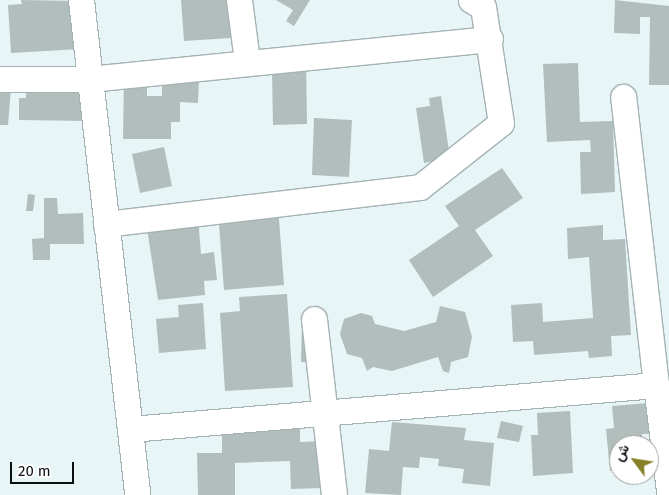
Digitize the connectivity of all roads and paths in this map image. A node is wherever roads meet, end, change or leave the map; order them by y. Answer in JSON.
{"nodes":[{"id":1,"x":82,"y":0,"type":"edge"},
{"id":2,"x":239,"y":0,"type":"edge"},
{"id":3,"x":471,"y":0,"type":"edge"},
{"id":4,"x":490,"y":39,"type":"junction"},
{"id":5,"x":247,"y":61,"type":"junction"},
{"id":6,"x":0,"y":79,"type":"edge"},
{"id":7,"x":88,"y":80,"type":"junction"},
{"id":8,"x":623,"y":97,"type":"dead end"},
{"id":9,"x":106,"y":224,"type":"junction"},
{"id":10,"x":314,"y":319,"type":"dead end"},
{"id":11,"x":656,"y":385,"type":"junction"},
{"id":12,"x":324,"y":411,"type":"junction"},
{"id":13,"x":130,"y":429,"type":"junction"},
{"id":14,"x":669,"y":491,"type":"edge"},
{"id":15,"x":137,"y":495,"type":"edge"},
{"id":16,"x":334,"y":495,"type":"edge"}],
"edges":[{"from":1,"to":7,"type":"street"},
{"from":2,"to":5,"type":"street"},
{"from":3,"to":4,"type":"street"},
{"from":4,"to":5,"type":"street"},
{"from":4,"to":9,"type":"street"},
{"from":5,"to":7,"type":"street"},
{"from":6,"to":7,"type":"street"},
{"from":7,"to":9,"type":"street"},
{"from":8,"to":11,"type":"street"},
{"from":9,"to":13,"type":"street"},
{"from":10,"to":12,"type":"street"},
{"from":11,"to":12,"type":"street"},
{"from":11,"to":14,"type":"street"},
{"from":12,"to":13,"type":"street"},
{"from":12,"to":16,"type":"street"},
{"from":13,"to":15,"type":"street"}]}
